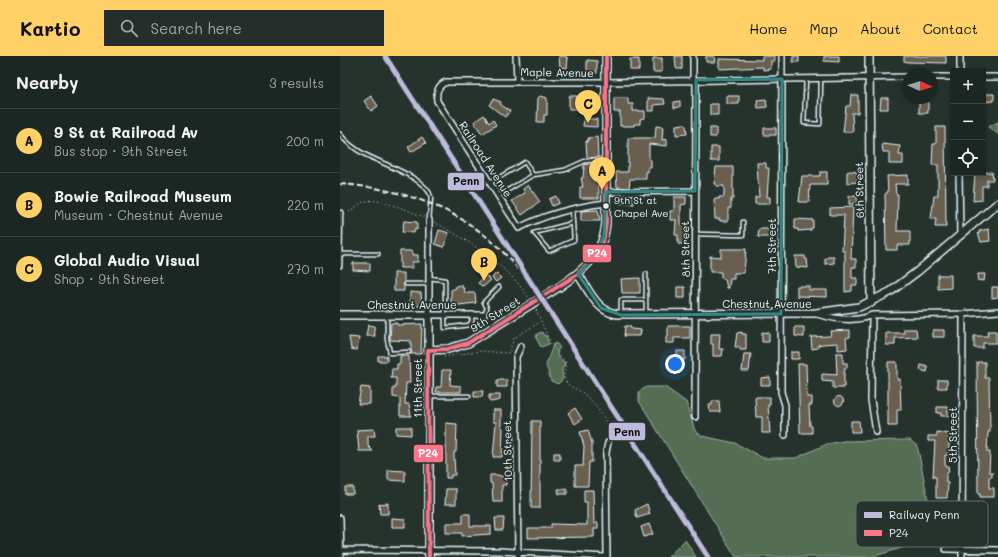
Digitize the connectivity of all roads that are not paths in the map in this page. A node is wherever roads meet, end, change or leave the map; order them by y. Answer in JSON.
{"nodes":[{"id":1,"x":516,"y":56,"type":"edge"},
{"id":2,"x":606,"y":56,"type":"edge"},
{"id":3,"x":693,"y":56,"type":"edge"},
{"id":4,"x":782,"y":56,"type":"edge"},
{"id":5,"x":868,"y":56,"type":"edge"},
{"id":6,"x":960,"y":56,"type":"edge"},
{"id":7,"x":960,"y":68,"type":"edge"},
{"id":8,"x":902,"y":77,"type":"edge"},
{"id":9,"x":938,"y":77,"type":"edge"},
{"id":10,"x":950,"y":77,"type":"edge"},
{"id":11,"x":986,"y":77,"type":"edge"},
{"id":12,"x":998,"y":77,"type":"edge"},
{"id":13,"x":806,"y":78,"type":"junction"},
{"id":14,"x":822,"y":78,"type":"junction"},
{"id":15,"x":868,"y":78,"type":"junction"},
{"id":16,"x":782,"y":79,"type":"junction"},
{"id":17,"x":517,"y":81,"type":"junction"},
{"id":18,"x":695,"y":81,"type":"junction"},
{"id":19,"x":606,"y":82,"type":"junction"},
{"id":20,"x":437,"y":101,"type":"joint"},
{"id":21,"x":340,"y":134,"type":"edge"},
{"id":22,"x":606,"y":159,"type":"junction"},
{"id":23,"x":533,"y":175,"type":"junction"},
{"id":24,"x":959,"y":176,"type":"edge"},
{"id":25,"x":490,"y":183,"type":"junction"},
{"id":26,"x":695,"y":191,"type":"junction"},
{"id":27,"x":606,"y":192,"type":"junction"},
{"id":28,"x":498,"y":196,"type":"junction"},
{"id":29,"x":606,"y":203,"type":"junction"},
{"id":30,"x":998,"y":203,"type":"edge"},
{"id":31,"x":572,"y":208,"type":"junction"},
{"id":32,"x":341,"y":212,"type":"edge"},
{"id":33,"x":341,"y":218,"type":"edge"},
{"id":34,"x":429,"y":220,"type":"joint"},
{"id":35,"x":743,"y":222,"type":"dead end"},
{"id":36,"x":573,"y":223,"type":"junction"},
{"id":37,"x":695,"y":234,"type":"junction"},
{"id":38,"x":960,"y":236,"type":"junction"},
{"id":39,"x":340,"y":254,"type":"edge"},
{"id":40,"x":378,"y":254,"type":"dead end"},
{"id":41,"x":340,"y":266,"type":"edge"},
{"id":42,"x":578,"y":274,"type":"junction"},
{"id":43,"x":646,"y":274,"type":"dead end"},
{"id":44,"x":429,"y":278,"type":"junction"},
{"id":45,"x":406,"y":284,"type":"dead end"},
{"id":46,"x":429,"y":284,"type":"junction"},
{"id":47,"x":499,"y":287,"type":"dead end"},
{"id":48,"x":646,"y":300,"type":"junction"},
{"id":49,"x":871,"y":303,"type":"junction"},
{"id":50,"x":998,"y":311,"type":"edge"},
{"id":51,"x":816,"y":313,"type":"junction"},
{"id":52,"x":646,"y":314,"type":"junction"},
{"id":53,"x":696,"y":314,"type":"junction"},
{"id":54,"x":781,"y":314,"type":"junction"},
{"id":55,"x":963,"y":314,"type":"junction"},
{"id":56,"x":340,"y":315,"type":"edge"},
{"id":57,"x":387,"y":315,"type":"junction"},
{"id":58,"x":429,"y":315,"type":"junction"},
{"id":59,"x":446,"y":315,"type":"junction"},
{"id":60,"x":472,"y":315,"type":"junction"},
{"id":61,"x":484,"y":315,"type":"joint"},
{"id":62,"x":622,"y":315,"type":"junction"},
{"id":63,"x":872,"y":315,"type":"junction"},
{"id":64,"x":521,"y":346,"type":"dead end"},
{"id":65,"x":428,"y":350,"type":"junction"},
{"id":66,"x":409,"y":352,"type":"dead end"},
{"id":67,"x":428,"y":396,"type":"junction"},
{"id":68,"x":469,"y":396,"type":"dead end"},
{"id":69,"x":695,"y":417,"type":"dead end"},
{"id":70,"x":876,"y":432,"type":"dead end"},
{"id":71,"x":785,"y":435,"type":"dead end"},
{"id":72,"x":608,"y":443,"type":"road end"},
{"id":73,"x":962,"y":501,"type":"edge"},
{"id":74,"x":340,"y":518,"type":"edge"},
{"id":75,"x":962,"y":547,"type":"edge"},
{"id":76,"x":341,"y":550,"type":"edge"},
{"id":77,"x":946,"y":550,"type":"dead end"},
{"id":78,"x":962,"y":550,"type":"junction"},
{"id":79,"x":998,"y":550,"type":"edge"},
{"id":80,"x":429,"y":554,"type":"edge"},
{"id":81,"x":518,"y":554,"type":"edge"},
{"id":82,"x":341,"y":557,"type":"edge"},
{"id":83,"x":606,"y":557,"type":"edge"},
{"id":84,"x":962,"y":557,"type":"edge"}],
"edges":[{"from":1,"to":17,"type":"street"},
{"from":2,"to":19,"type":"street","name":"9th Street"},
{"from":3,"to":18,"type":"street","name":"8th Street"},
{"from":4,"to":16,"type":"street","name":"7th Street"},
{"from":5,"to":15,"type":"street","name":"6th Street"},
{"from":6,"to":7,"type":"street"},
{"from":8,"to":15,"type":"street","name":"Maple Avenue"},
{"from":9,"to":10,"type":"street"},
{"from":11,"to":12,"type":"street"},
{"from":13,"to":14,"type":"street","name":"Maple Avenue"},
{"from":13,"to":14,"type":"lane"},
{"from":13,"to":16,"type":"street","name":"Maple Avenue"},
{"from":14,"to":15,"type":"street","name":"Maple Avenue"},
{"from":15,"to":49,"type":"street","name":"6th Street"},
{"from":16,"to":18,"type":"street","name":"Maple Avenue"},
{"from":16,"to":54,"type":"street","name":"7th Street"},
{"from":17,"to":19,"type":"street","name":"Maple Avenue"},
{"from":17,"to":20,"type":"street","name":"Maple Avenue"},
{"from":18,"to":19,"type":"street","name":"Maple Avenue"},
{"from":18,"to":26,"type":"street","name":"8th Street"},
{"from":19,"to":22,"type":"street","name":"9th Street"},
{"from":20,"to":25,"type":"street","name":"Railroad Avenue"},
{"from":21,"to":34,"type":"lane"},
{"from":22,"to":23,"type":"lane"},
{"from":22,"to":27,"type":"street","name":"9th Street"},
{"from":23,"to":25,"type":"lane"},
{"from":23,"to":28,"type":"lane"},
{"from":24,"to":38,"type":"street"},
{"from":25,"to":28,"type":"street","name":"Railroad Avenue"},
{"from":26,"to":27,"type":"street"},
{"from":26,"to":37,"type":"street","name":"8th Street"},
{"from":27,"to":29,"type":"street","name":"9th Street"},
{"from":28,"to":31,"type":"street","name":"Railroad Avenue"},
{"from":29,"to":31,"type":"street"},
{"from":29,"to":42,"type":"street","name":"9th Street"},
{"from":30,"to":38,"type":"street"},
{"from":31,"to":36,"type":"lane"},
{"from":32,"to":33,"type":"lane"},
{"from":33,"to":39,"type":"lane"},
{"from":34,"to":44,"type":"street","name":"11th Street"},
{"from":35,"to":37,"type":"lane"},
{"from":36,"to":36,"type":"lane"},
{"from":37,"to":53,"type":"street","name":"8th Street"},
{"from":38,"to":49,"type":"street"},
{"from":39,"to":40,"type":"lane"},
{"from":39,"to":41,"type":"lane"},
{"from":42,"to":62,"type":"street","name":"Chestnut Avenue"},
{"from":42,"to":65,"type":"street","name":"9th Street","bridge":true},
{"from":43,"to":48,"type":"lane"},
{"from":44,"to":46,"type":"street","name":"11th Street"},
{"from":44,"to":59,"type":"lane"},
{"from":45,"to":46,"type":"lane"},
{"from":46,"to":58,"type":"street","name":"11th Street"},
{"from":47,"to":61,"type":"lane"},
{"from":48,"to":52,"type":"lane"},
{"from":48,"to":62,"type":"lane"},
{"from":49,"to":51,"type":"street"},
{"from":50,"to":55,"type":"street","name":"Chestnut Avenue"},
{"from":51,"to":54,"type":"street","name":"Chestnut Avenue"},
{"from":51,"to":63,"type":"street","name":"Chestnut Avenue"},
{"from":52,"to":53,"type":"street","name":"Chestnut Avenue"},
{"from":52,"to":62,"type":"street","name":"Chestnut Avenue"},
{"from":53,"to":54,"type":"street","name":"Chestnut Avenue"},
{"from":53,"to":69,"type":"street","name":"8th Street"},
{"from":54,"to":71,"type":"street","name":"7th Street"},
{"from":55,"to":63,"type":"street","name":"Chestnut Avenue"},
{"from":55,"to":73,"type":"street","name":"5th Street"},
{"from":56,"to":57,"type":"street","name":"Chestnut Avenue"},
{"from":57,"to":58,"type":"street","name":"Chestnut Avenue"},
{"from":57,"to":66,"type":"lane"},
{"from":58,"to":59,"type":"street","name":"Chestnut Avenue"},
{"from":58,"to":65,"type":"street","name":"11th Street"},
{"from":59,"to":60,"type":"street","name":"Chestnut Avenue"},
{"from":59,"to":60,"type":"lane"},
{"from":60,"to":61,"type":"street","name":"Chestnut Avenue"},
{"from":63,"to":70,"type":"street"},
{"from":64,"to":81,"type":"street","name":"10th Street"},
{"from":65,"to":67,"type":"street","name":"11th Street"},
{"from":67,"to":68,"type":"lane"},
{"from":67,"to":80,"type":"street","name":"11th Street"},
{"from":72,"to":83,"type":"street"},
{"from":74,"to":76,"type":"street"},
{"from":75,"to":78,"type":"street","name":"5th Street"},
{"from":76,"to":80,"type":"street"},
{"from":76,"to":82,"type":"street"},
{"from":77,"to":78,"type":"street"},
{"from":78,"to":79,"type":"street"},
{"from":78,"to":84,"type":"street","name":"5th Street"},
{"from":80,"to":81,"type":"street"},
{"from":81,"to":83,"type":"street"}]}
